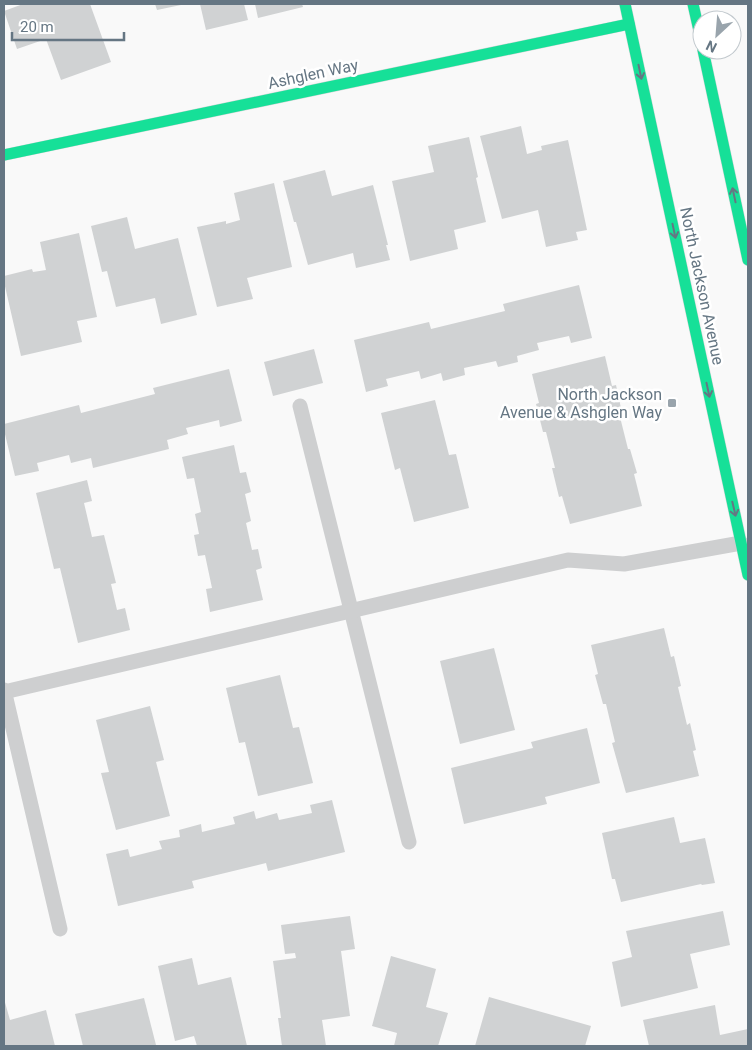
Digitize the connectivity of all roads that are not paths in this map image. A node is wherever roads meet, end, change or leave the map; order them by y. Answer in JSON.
{"nodes":[{"id":1,"x":625,"y":4,"type":"edge"},
{"id":2,"x":629,"y":24,"type":"junction"},
{"id":3,"x":705,"y":60,"type":"edge"},
{"id":4,"x":4,"y":155,"type":"edge"},
{"id":5,"x":748,"y":260,"type":"edge"},
{"id":6,"x":300,"y":406,"type":"dead end"},
{"id":7,"x":741,"y":473,"type":"dead end"},
{"id":8,"x":726,"y":476,"type":"junction"},
{"id":9,"x":741,"y":542,"type":"junction"},
{"id":10,"x":748,"y":575,"type":"edge"},
{"id":11,"x":351,"y":610,"type":"junction"},
{"id":12,"x":4,"y":691,"type":"edge"},
{"id":13,"x":409,"y":842,"type":"dead end"},
{"id":14,"x":60,"y":929,"type":"dead end"}],
"edges":[{"from":1,"to":2,"type":"main road","name":"North Jackson Avenue"},
{"from":2,"to":4,"type":"main road","name":"Ashglen Way"},
{"from":2,"to":8,"type":"main road","name":"North Jackson Avenue","one_way":true},
{"from":5,"to":3,"type":"main road","one_way":true},
{"from":6,"to":11,"type":"lane"},
{"from":7,"to":8,"type":"main road"},
{"from":8,"to":9,"type":"main road","name":"North Jackson Avenue","one_way":true},
{"from":9,"to":10,"type":"main road","name":"North Jackson Avenue"},
{"from":9,"to":11,"type":"lane"},
{"from":11,"to":12,"type":"lane"},
{"from":11,"to":13,"type":"lane"},
{"from":12,"to":14,"type":"lane"}]}
